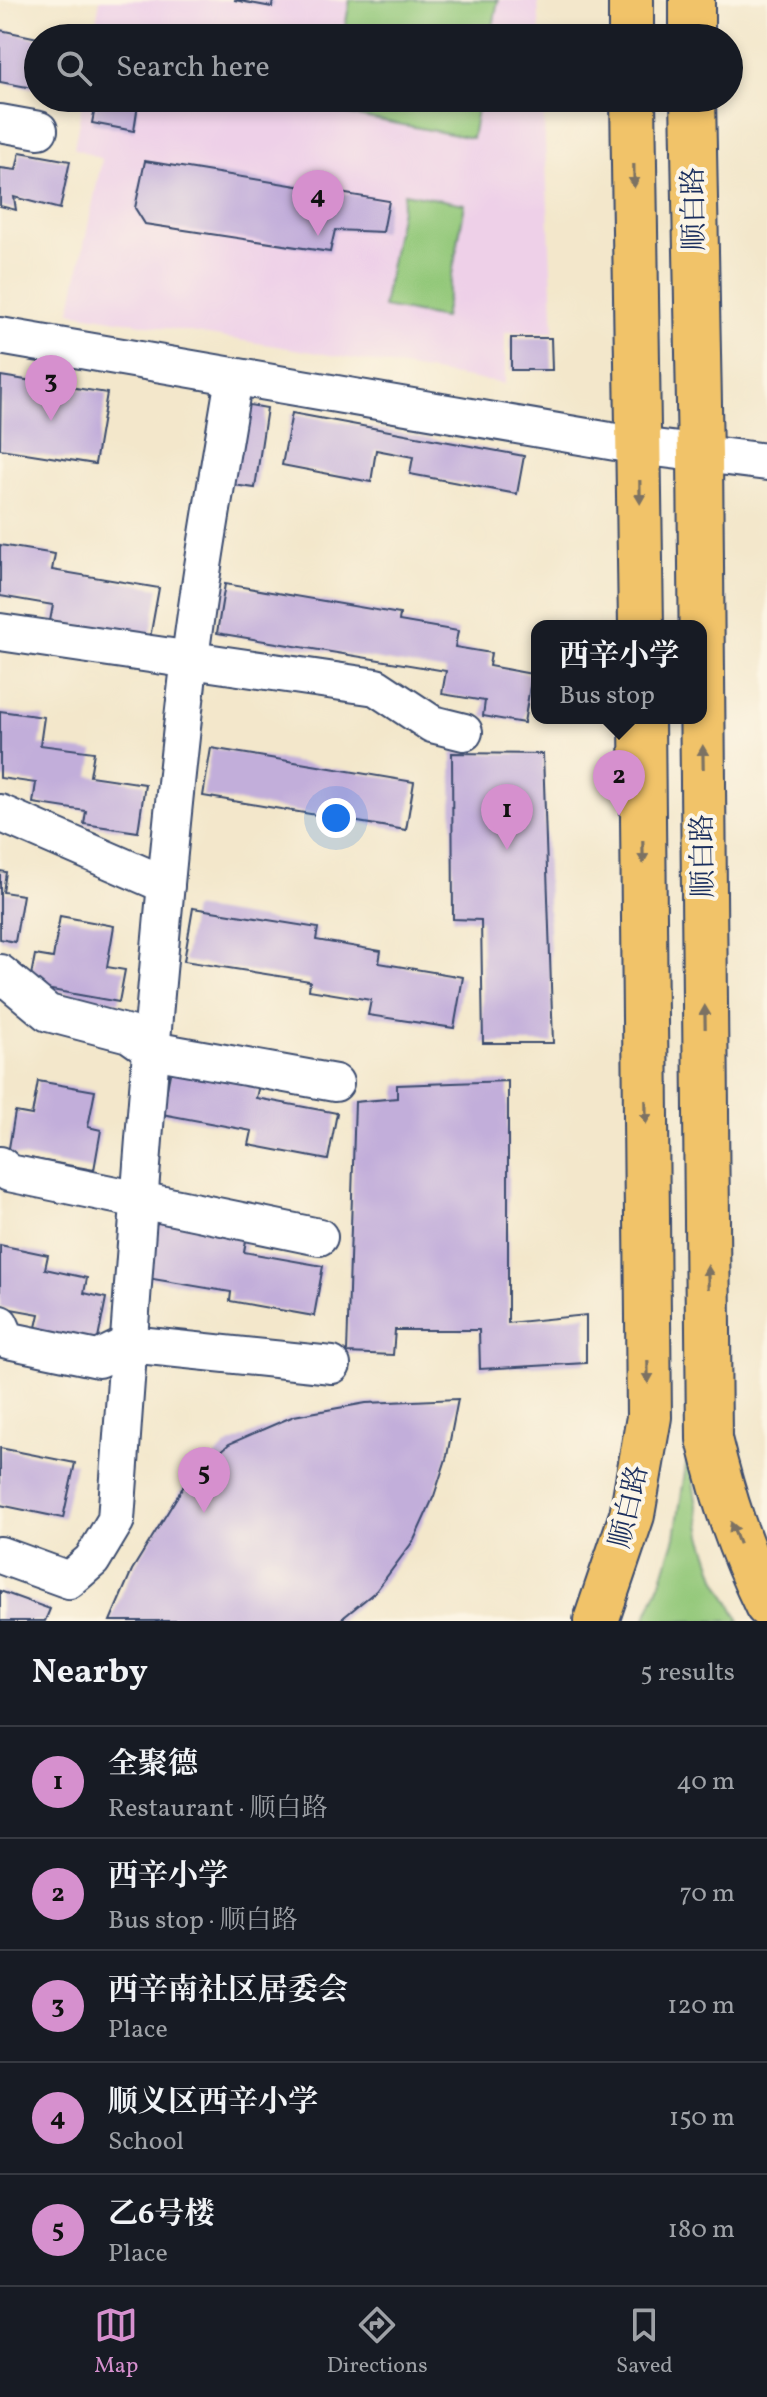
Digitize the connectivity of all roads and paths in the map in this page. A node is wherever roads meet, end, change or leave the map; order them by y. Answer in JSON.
{"nodes":[{"id":1,"x":631,"y":0,"type":"edge"},
{"id":2,"x":692,"y":0,"type":"edge"},
{"id":3,"x":631,"y":24,"type":"edge"},
{"id":4,"x":692,"y":24,"type":"edge"},
{"id":5,"x":633,"y":112,"type":"edge"},
{"id":6,"x":693,"y":112,"type":"edge"},
{"id":7,"x":0,"y":123,"type":"edge"},
{"id":8,"x":39,"y":130,"type":"dead end"},
{"id":9,"x":0,"y":336,"type":"edge"},
{"id":10,"x":234,"y":378,"type":"junction"},
{"id":11,"x":639,"y":446,"type":"junction"},
{"id":12,"x":700,"y":455,"type":"junction"},
{"id":13,"x":767,"y":462,"type":"edge"},
{"id":14,"x":641,"y":620,"type":"edge"},
{"id":15,"x":702,"y":620,"type":"edge"},
{"id":16,"x":0,"y":632,"type":"edge"},
{"id":17,"x":190,"y":660,"type":"junction"},
{"id":18,"x":642,"y":724,"type":"edge"},
{"id":19,"x":702,"y":724,"type":"edge"},
{"id":20,"x":464,"y":732,"type":"dead end"},
{"id":21,"x":0,"y":813,"type":"edge"},
{"id":22,"x":166,"y":885,"type":"junction"},
{"id":23,"x":0,"y":973,"type":"edge"},
{"id":24,"x":152,"y":1050,"type":"junction"},
{"id":25,"x":335,"y":1083,"type":"dead end"},
{"id":26,"x":0,"y":1165,"type":"edge"},
{"id":27,"x":140,"y":1200,"type":"junction"},
{"id":28,"x":319,"y":1237,"type":"dead end"},
{"id":29,"x":0,"y":1324,"type":"edge"},
{"id":30,"x":129,"y":1344,"type":"junction"},
{"id":31,"x":332,"y":1365,"type":"dead end"},
{"id":32,"x":0,"y":1555,"type":"edge"},
{"id":33,"x":767,"y":1605,"type":"edge"},
{"id":34,"x":596,"y":1621,"type":"edge"}],
"edges":[{"from":1,"to":3,"type":"main road"},
{"from":2,"to":4,"type":"main road"},
{"from":5,"to":11,"type":"main road","one_way":true},
{"from":6,"to":12,"type":"main road","name":"顺白路"},
{"from":7,"to":8,"type":"street"},
{"from":9,"to":10,"type":"street"},
{"from":10,"to":11,"type":"street"},
{"from":10,"to":17,"type":"street"},
{"from":11,"to":12,"type":"street"},
{"from":11,"to":14,"type":"main road","one_way":true},
{"from":12,"to":13,"type":"street"},
{"from":15,"to":12,"type":"main road","name":"顺白路","one_way":true},
{"from":16,"to":17,"type":"street"},
{"from":17,"to":20,"type":"street"},
{"from":17,"to":22,"type":"street"},
{"from":18,"to":34,"type":"main road","name":"顺白路","one_way":true},
{"from":33,"to":19,"type":"main road","name":"顺白路","one_way":true},
{"from":21,"to":22,"type":"street"},
{"from":22,"to":24,"type":"street"},
{"from":23,"to":24,"type":"street"},
{"from":24,"to":25,"type":"street"},
{"from":24,"to":27,"type":"street"},
{"from":26,"to":27,"type":"street"},
{"from":27,"to":28,"type":"street"},
{"from":27,"to":30,"type":"street"},
{"from":29,"to":30,"type":"street"},
{"from":30,"to":31,"type":"street"},
{"from":30,"to":32,"type":"street"}]}
